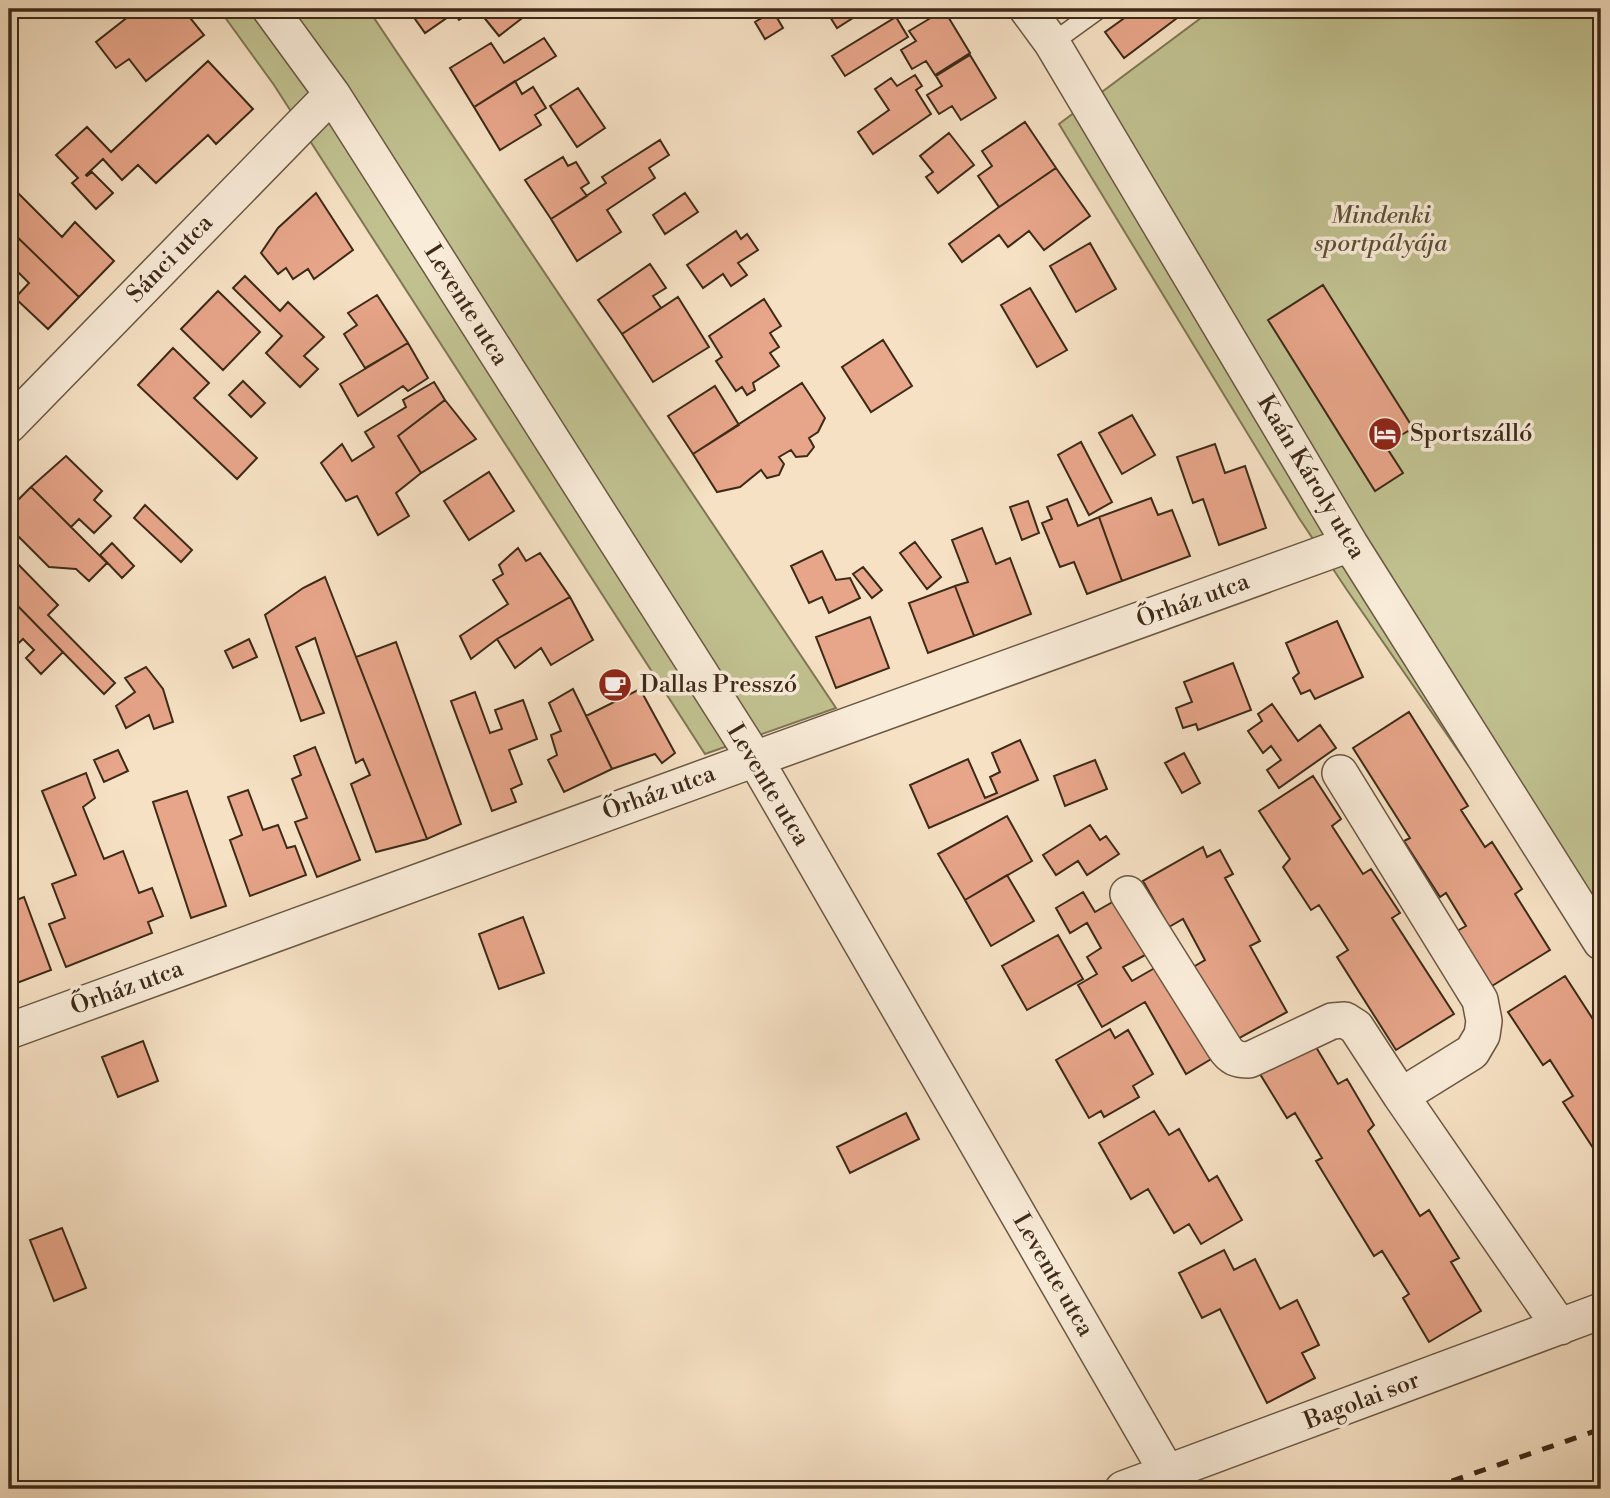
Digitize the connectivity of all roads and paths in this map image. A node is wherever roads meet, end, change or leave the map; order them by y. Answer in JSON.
{"nodes":[{"id":1,"x":270,"y":9,"type":"edge"},
{"id":2,"x":1027,"y":9,"type":"edge"},
{"id":3,"x":1099,"y":9,"type":"edge"},
{"id":4,"x":1052,"y":43,"type":"junction"},
{"id":5,"x":332,"y":94,"type":"junction"},
{"id":6,"x":9,"y":425,"type":"edge"},
{"id":7,"x":1350,"y":544,"type":"junction"},
{"id":8,"x":754,"y":759,"type":"junction"},
{"id":9,"x":1340,"y":774,"type":"dead end"},
{"id":10,"x":1128,"y":894,"type":"dead end"},
{"id":11,"x":1601,"y":942,"type":"edge"},
{"id":12,"x":9,"y":1031,"type":"edge"},
{"id":13,"x":1401,"y":1096,"type":"junction"},
{"id":14,"x":1601,"y":1311,"type":"edge"},
{"id":15,"x":1560,"y":1327,"type":"junction"},
{"id":16,"x":1168,"y":1474,"type":"junction"},
{"id":17,"x":1123,"y":1489,"type":"edge"}],
"edges":[{"from":1,"to":5,"type":"street","name":"Levente utca"},
{"from":2,"to":4,"type":"street","name":"Kaán Károly utca"},
{"from":3,"to":4,"type":"lane"},
{"from":4,"to":7,"type":"street","name":"Kaán Károly utca"},
{"from":5,"to":6,"type":"street","name":"Sánci utca"},
{"from":5,"to":8,"type":"street","name":"Levente utca"},
{"from":7,"to":8,"type":"street","name":"Őrház utca"},
{"from":7,"to":11,"type":"street","name":"Kaán Károly utca"},
{"from":8,"to":12,"type":"street","name":"Őrház utca"},
{"from":8,"to":16,"type":"street","name":"Levente utca"},
{"from":9,"to":13,"type":"street"},
{"from":10,"to":13,"type":"street"},
{"from":13,"to":15,"type":"street"},
{"from":14,"to":15,"type":"street","name":"Bagolai sor"},
{"from":15,"to":16,"type":"street","name":"Bagolai sor"},
{"from":16,"to":17,"type":"street","name":"Bagolai sor"}]}
